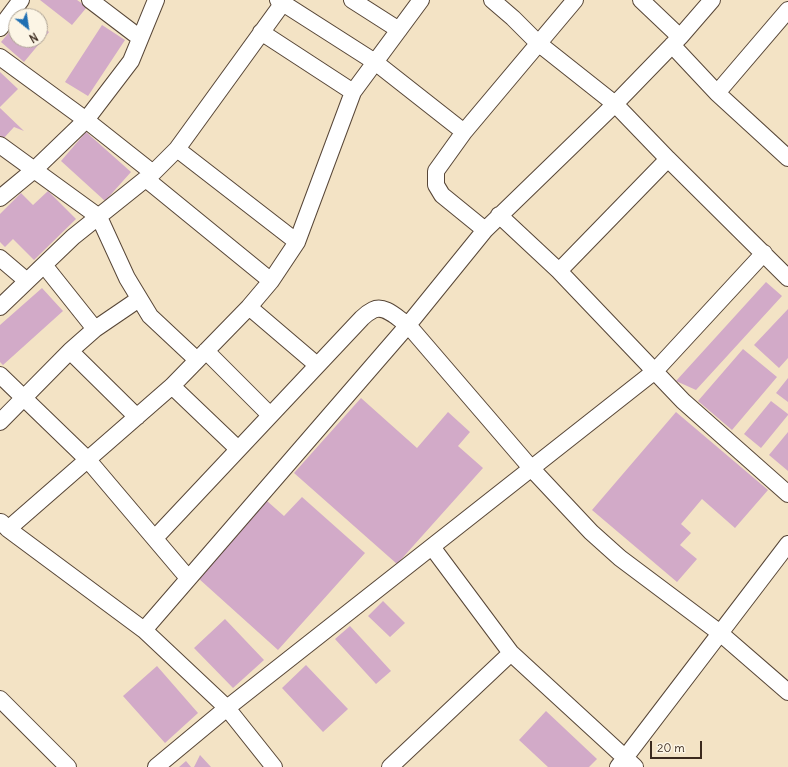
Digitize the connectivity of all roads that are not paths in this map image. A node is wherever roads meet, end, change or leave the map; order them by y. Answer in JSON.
{"nodes":[{"id":1,"x":21,"y":0,"type":"edge"},
{"id":2,"x":90,"y":0,"type":"edge"},
{"id":3,"x":156,"y":0,"type":"edge"},
{"id":4,"x":352,"y":0,"type":"edge"},
{"id":5,"x":421,"y":0,"type":"edge"},
{"id":6,"x":492,"y":0,"type":"edge"},
{"id":7,"x":575,"y":0,"type":"edge"},
{"id":8,"x":642,"y":0,"type":"edge"},
{"id":9,"x":712,"y":0,"type":"edge"},
{"id":10,"x":282,"y":1,"type":"edge"},
{"id":11,"x":788,"y":10,"type":"edge"},
{"id":12,"x":0,"y":28,"type":"edge"},
{"id":13,"x":399,"y":30,"type":"junction"},
{"id":14,"x":261,"y":32,"type":"junction"},
{"id":15,"x":140,"y":38,"type":"junction"},
{"id":16,"x":676,"y":41,"type":"junction"},
{"id":17,"x":538,"y":43,"type":"junction"},
{"id":18,"x":0,"y":57,"type":"edge"},
{"id":19,"x":375,"y":62,"type":"junction"},
{"id":20,"x":353,"y":92,"type":"junction"},
{"id":21,"x":717,"y":93,"type":"junction"},
{"id":22,"x":616,"y":104,"type":"junction"},
{"id":23,"x":86,"y":120,"type":"junction"},
{"id":24,"x":464,"y":132,"type":"junction"},
{"id":25,"x":0,"y":145,"type":"edge"},
{"id":26,"x":177,"y":149,"type":"junction"},
{"id":27,"x":788,"y":158,"type":"edge"},
{"id":28,"x":668,"y":159,"type":"junction"},
{"id":29,"x":34,"y":170,"type":"junction"},
{"id":30,"x":150,"y":176,"type":"junction"},
{"id":31,"x":0,"y":198,"type":"edge"},
{"id":32,"x":499,"y":215,"type":"junction"},
{"id":33,"x":99,"y":217,"type":"junction"},
{"id":34,"x":485,"y":230,"type":"junction"},
{"id":35,"x":297,"y":242,"type":"junction"},
{"id":36,"x":764,"y":253,"type":"junction"},
{"id":37,"x":0,"y":258,"type":"edge"},
{"id":38,"x":44,"y":265,"type":"junction"},
{"id":39,"x":559,"y":271,"type":"junction"},
{"id":40,"x":788,"y":278,"type":"edge"},
{"id":41,"x":27,"y":281,"type":"junction"},
{"id":42,"x":272,"y":281,"type":"junction"},
{"id":43,"x":139,"y":299,"type":"junction"},
{"id":44,"x":0,"y":307,"type":"edge"},
{"id":45,"x":249,"y":307,"type":"junction"},
{"id":46,"x":408,"y":325,"type":"junction"},
{"id":47,"x":95,"y":329,"type":"junction"},
{"id":48,"x":70,"y":351,"type":"junction"},
{"id":49,"x":201,"y":356,"type":"junction"},
{"id":50,"x":317,"y":365,"type":"junction"},
{"id":51,"x":655,"y":371,"type":"junction"},
{"id":52,"x":0,"y":375,"type":"edge"},
{"id":53,"x":172,"y":386,"type":"junction"},
{"id":54,"x":23,"y":398,"type":"junction"},
{"id":55,"x":270,"y":415,"type":"junction"},
{"id":56,"x":137,"y":417,"type":"junction"},
{"id":57,"x":0,"y":422,"type":"edge"},
{"id":58,"x":238,"y":449,"type":"junction"},
{"id":59,"x":88,"y":460,"type":"junction"},
{"id":60,"x":531,"y":468,"type":"junction"},
{"id":61,"x":788,"y":494,"type":"edge"},
{"id":62,"x":4,"y":525,"type":"edge"},
{"id":63,"x":155,"y":538,"type":"junction"},
{"id":64,"x":788,"y":544,"type":"edge"},
{"id":65,"x":432,"y":547,"type":"junction"},
{"id":66,"x":188,"y":578,"type":"junction"},
{"id":67,"x":144,"y":630,"type":"junction"},
{"id":68,"x":720,"y":633,"type":"junction"},
{"id":69,"x":511,"y":653,"type":"junction"},
{"id":70,"x":788,"y":692,"type":"edge"},
{"id":71,"x":0,"y":699,"type":"edge"},
{"id":72,"x":228,"y":708,"type":"junction"},
{"id":73,"x":626,"y":764,"type":"edge"},
{"id":74,"x":68,"y":767,"type":"edge"},
{"id":75,"x":156,"y":767,"type":"edge"},
{"id":76,"x":274,"y":767,"type":"edge"},
{"id":77,"x":390,"y":767,"type":"edge"}],
"edges":[{"from":1,"to":12,"type":"street"},
{"from":2,"to":15,"type":"street"},
{"from":3,"to":15,"type":"street"},
{"from":4,"to":13,"type":"street"},
{"from":5,"to":13,"type":"street"},
{"from":6,"to":17,"type":"street"},
{"from":7,"to":17,"type":"street"},
{"from":8,"to":16,"type":"street"},
{"from":9,"to":16,"type":"street"},
{"from":10,"to":14,"type":"street"},
{"from":10,"to":19,"type":"street"},
{"from":11,"to":21,"type":"street"},
{"from":13,"to":19,"type":"street"},
{"from":14,"to":20,"type":"street"},
{"from":14,"to":26,"type":"street"},
{"from":15,"to":23,"type":"street"},
{"from":16,"to":21,"type":"street"},
{"from":16,"to":22,"type":"street"},
{"from":17,"to":22,"type":"street"},
{"from":17,"to":24,"type":"street"},
{"from":18,"to":23,"type":"street"},
{"from":19,"to":20,"type":"street"},
{"from":19,"to":24,"type":"street"},
{"from":20,"to":35,"type":"street"},
{"from":21,"to":27,"type":"street"},
{"from":22,"to":28,"type":"street"},
{"from":22,"to":32,"type":"street"},
{"from":23,"to":29,"type":"street"},
{"from":23,"to":30,"type":"street"},
{"from":24,"to":34,"type":"street"},
{"from":25,"to":29,"type":"street"},
{"from":26,"to":30,"type":"street"},
{"from":26,"to":35,"type":"street"},
{"from":28,"to":36,"type":"street"},
{"from":28,"to":39,"type":"street"},
{"from":29,"to":31,"type":"street"},
{"from":29,"to":33,"type":"street"},
{"from":30,"to":33,"type":"street"},
{"from":30,"to":42,"type":"street"},
{"from":32,"to":34,"type":"street"},
{"from":32,"to":39,"type":"street"},
{"from":33,"to":38,"type":"street"},
{"from":33,"to":43,"type":"street"},
{"from":34,"to":46,"type":"street"},
{"from":35,"to":42,"type":"street"},
{"from":36,"to":40,"type":"street"},
{"from":36,"to":51,"type":"street"},
{"from":37,"to":41,"type":"street"},
{"from":38,"to":41,"type":"street"},
{"from":38,"to":47,"type":"street"},
{"from":39,"to":51,"type":"street"},
{"from":41,"to":44,"type":"street"},
{"from":42,"to":45,"type":"street"},
{"from":43,"to":47,"type":"street"},
{"from":43,"to":49,"type":"street"},
{"from":45,"to":49,"type":"street"},
{"from":45,"to":50,"type":"street"},
{"from":46,"to":50,"type":"street"},
{"from":46,"to":60,"type":"street"},
{"from":46,"to":66,"type":"street"},
{"from":47,"to":48,"type":"street"},
{"from":48,"to":54,"type":"street"},
{"from":48,"to":56,"type":"street"},
{"from":49,"to":53,"type":"street"},
{"from":49,"to":55,"type":"street"},
{"from":50,"to":55,"type":"street"},
{"from":51,"to":60,"type":"street"},
{"from":51,"to":61,"type":"street"},
{"from":52,"to":54,"type":"street"},
{"from":53,"to":56,"type":"street"},
{"from":53,"to":58,"type":"street"},
{"from":54,"to":57,"type":"street"},
{"from":54,"to":59,"type":"street"},
{"from":55,"to":58,"type":"street"},
{"from":56,"to":59,"type":"street"},
{"from":58,"to":63,"type":"street"},
{"from":59,"to":62,"type":"street"},
{"from":59,"to":63,"type":"street"},
{"from":60,"to":65,"type":"street"},
{"from":60,"to":68,"type":"street"},
{"from":62,"to":67,"type":"street"},
{"from":63,"to":66,"type":"street"},
{"from":64,"to":68,"type":"street"},
{"from":65,"to":69,"type":"street"},
{"from":65,"to":72,"type":"street"},
{"from":66,"to":67,"type":"street"},
{"from":67,"to":72,"type":"street"},
{"from":68,"to":70,"type":"street"},
{"from":68,"to":73,"type":"street"},
{"from":69,"to":73,"type":"street"},
{"from":69,"to":77,"type":"street"},
{"from":71,"to":74,"type":"street"},
{"from":72,"to":75,"type":"street"},
{"from":72,"to":76,"type":"street"}]}
